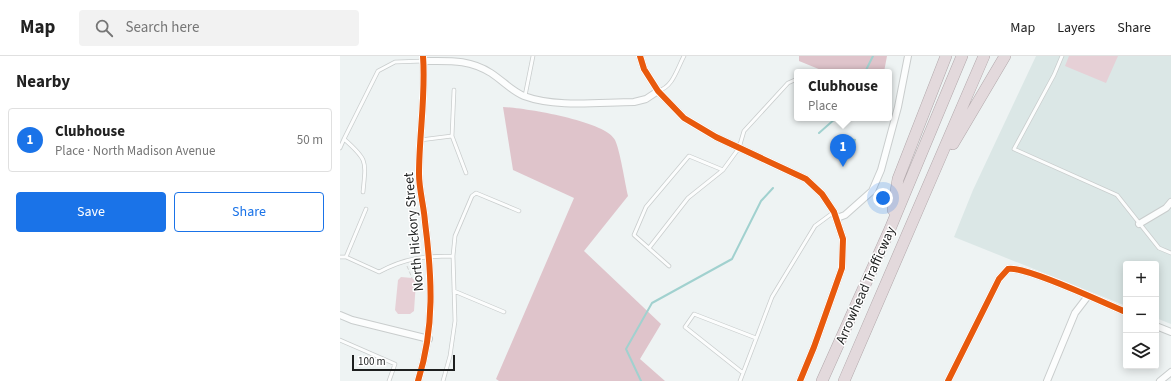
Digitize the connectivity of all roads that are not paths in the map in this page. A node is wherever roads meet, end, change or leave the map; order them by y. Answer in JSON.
{"nodes":[{"id":1,"x":534,"y":56,"type":"edge"},
{"id":2,"x":640,"y":56,"type":"edge"},
{"id":3,"x":684,"y":56,"type":"edge"},
{"id":4,"x":908,"y":56,"type":"edge"},
{"id":5,"x":946,"y":56,"type":"edge"},
{"id":6,"x":962,"y":56,"type":"edge"},
{"id":7,"x":984,"y":56,"type":"edge"},
{"id":8,"x":1005,"y":56,"type":"edge"},
{"id":9,"x":1062,"y":56,"type":"edge"},
{"id":10,"x":423,"y":58,"type":"edge"},
{"id":11,"x":794,"y":80,"type":"edge"},
{"id":12,"x":454,"y":90,"type":"dead end"},
{"id":13,"x":658,"y":91,"type":"junction"},
{"id":14,"x":525,"y":96,"type":"junction"},
{"id":15,"x":452,"y":136,"type":"junction"},
{"id":16,"x":344,"y":139,"type":"junction"},
{"id":17,"x":420,"y":140,"type":"junction"},
{"id":18,"x":340,"y":148,"type":"edge"},
{"id":19,"x":739,"y":148,"type":"junction"},
{"id":20,"x":723,"y":170,"type":"junction"},
{"id":21,"x":466,"y":172,"type":"dead end"},
{"id":22,"x":931,"y":181,"type":"junction"},
{"id":23,"x":362,"y":192,"type":"dead end"},
{"id":24,"x":1171,"y":202,"type":"edge"},
{"id":25,"x":366,"y":209,"type":"dead end"},
{"id":26,"x":1169,"y":210,"type":"edge"},
{"id":27,"x":519,"y":211,"type":"dead end"},
{"id":28,"x":834,"y":212,"type":"junction"},
{"id":29,"x":837,"y":218,"type":"junction"},
{"id":30,"x":1139,"y":224,"type":"junction"},
{"id":31,"x":890,"y":229,"type":"junction"},
{"id":32,"x":648,"y":248,"type":"junction"},
{"id":33,"x":1171,"y":253,"type":"edge"},
{"id":34,"x":429,"y":256,"type":"junction"},
{"id":35,"x":453,"y":256,"type":"junction"},
{"id":36,"x":340,"y":257,"type":"edge"},
{"id":37,"x":346,"y":257,"type":"junction"},
{"id":38,"x":669,"y":266,"type":"dead end"},
{"id":39,"x":454,"y":291,"type":"junction"},
{"id":40,"x":1088,"y":296,"type":"junction"},
{"id":41,"x":1123,"y":311,"type":"edge"},
{"id":42,"x":504,"y":312,"type":"dead end"},
{"id":43,"x":340,"y":315,"type":"edge"},
{"id":44,"x":1159,"y":327,"type":"edge"},
{"id":45,"x":1171,"y":332,"type":"edge"},
{"id":46,"x":756,"y":338,"type":"junction"},
{"id":47,"x":429,"y":339,"type":"junction"},
{"id":48,"x":340,"y":340,"type":"edge"},
{"id":49,"x":1171,"y":372,"type":"edge"},
{"id":50,"x":743,"y":373,"type":"junction"},
{"id":51,"x":389,"y":381,"type":"edge"},
{"id":52,"x":418,"y":381,"type":"edge"},
{"id":53,"x":443,"y":381,"type":"edge"},
{"id":54,"x":740,"y":381,"type":"edge"},
{"id":55,"x":800,"y":381,"type":"edge"},
{"id":56,"x":822,"y":381,"type":"edge"},
{"id":57,"x":844,"y":381,"type":"edge"},
{"id":58,"x":948,"y":381,"type":"edge"},
{"id":59,"x":1047,"y":381,"type":"edge"},
{"id":60,"x":1160,"y":381,"type":"edge"}],
"edges":[{"from":1,"to":14,"type":"lane"},
{"from":2,"to":13,"type":"street"},
{"from":3,"to":13,"type":"lane"},
{"from":4,"to":29,"type":"street"},
{"from":5,"to":31,"type":"highway"},
{"from":6,"to":31,"type":"highway","name":"Arrowhead Trafficway"},
{"from":7,"to":22,"type":"highway","name":"Arrowhead Trafficway"},
{"from":8,"to":22,"type":"highway"},
{"from":9,"to":30,"type":"lane"},
{"from":10,"to":14,"type":"street"},
{"from":10,"to":16,"type":"lane"},
{"from":10,"to":17,"type":"street","name":"North Hickory Street"},
{"from":11,"to":19,"type":"lane"},
{"from":12,"to":15,"type":"lane"},
{"from":13,"to":14,"type":"street"},
{"from":13,"to":19,"type":"street"},
{"from":15,"to":17,"type":"lane"},
{"from":15,"to":21,"type":"lane"},
{"from":16,"to":18,"type":"lane"},
{"from":16,"to":23,"type":"lane"},
{"from":17,"to":34,"type":"street","name":"North Hickory Street"},
{"from":19,"to":20,"type":"lane"},
{"from":19,"to":28,"type":"street"},
{"from":20,"to":32,"type":"lane"},
{"from":20,"to":32,"type":"lane"},
{"from":22,"to":57,"type":"highway","name":"Arrowhead Trafficway"},
{"from":24,"to":26,"type":"street"},
{"from":25,"to":37,"type":"lane"},
{"from":26,"to":30,"type":"street"},
{"from":27,"to":35,"type":"lane"},
{"from":28,"to":29,"type":"street"},
{"from":28,"to":46,"type":"lane"},
{"from":29,"to":55,"type":"street"},
{"from":30,"to":33,"type":"lane"},
{"from":31,"to":56,"type":"highway","name":"Arrowhead Trafficway"},
{"from":32,"to":38,"type":"lane"},
{"from":34,"to":35,"type":"lane"},
{"from":34,"to":37,"type":"lane"},
{"from":34,"to":47,"type":"street","name":"North Hickory Street"},
{"from":35,"to":39,"type":"lane"},
{"from":36,"to":37,"type":"lane"},
{"from":39,"to":42,"type":"lane"},
{"from":39,"to":53,"type":"lane"},
{"from":40,"to":41,"type":"street"},
{"from":40,"to":58,"type":"street"},
{"from":40,"to":59,"type":"street"},
{"from":43,"to":47,"type":"street"},
{"from":44,"to":45,"type":"street"},
{"from":46,"to":50,"type":"lane"},
{"from":46,"to":50,"type":"lane"},
{"from":47,"to":52,"type":"street","name":"North Hickory Street"},
{"from":48,"to":51,"type":"lane"},
{"from":49,"to":60,"type":"street"},
{"from":50,"to":54,"type":"lane"}]}
